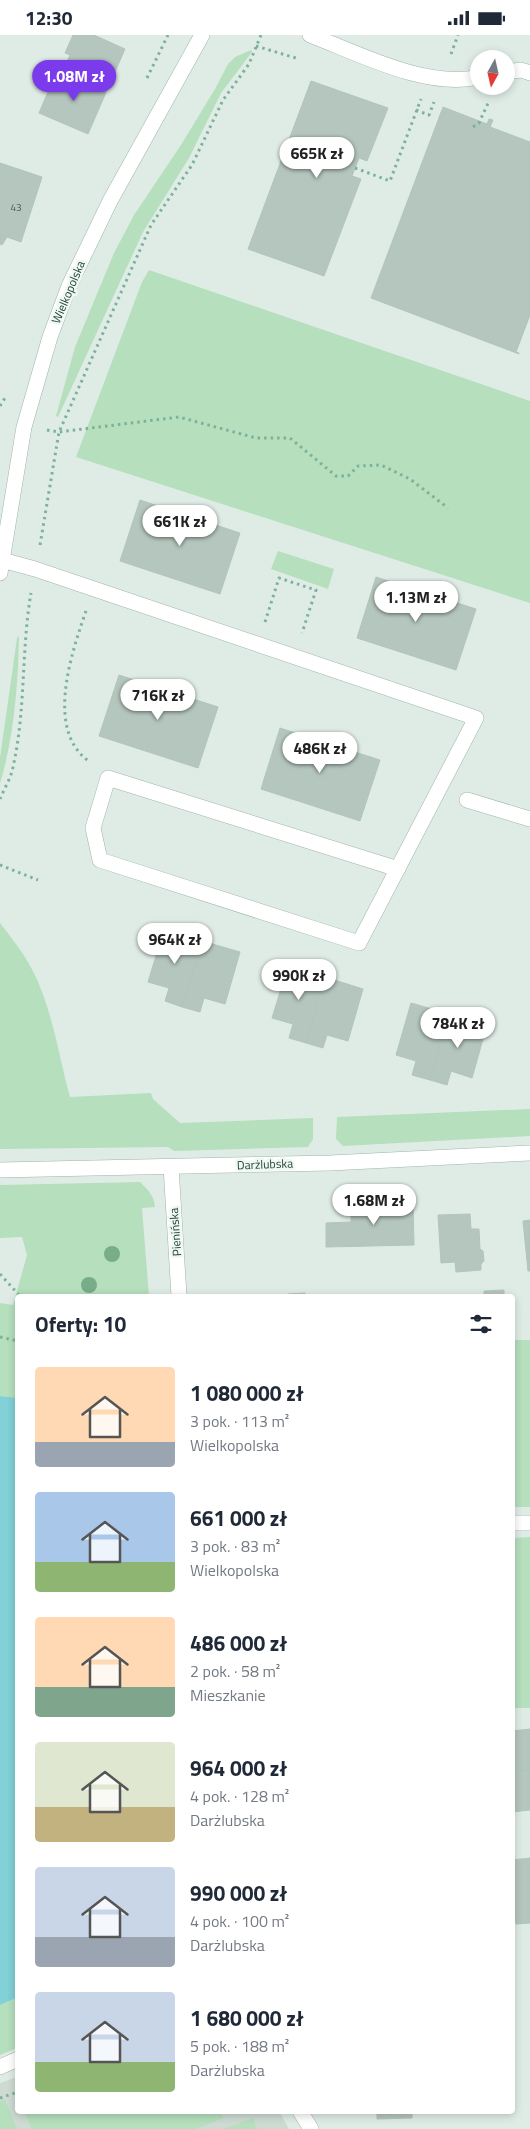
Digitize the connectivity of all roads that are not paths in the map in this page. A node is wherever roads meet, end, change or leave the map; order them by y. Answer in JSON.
{"nodes":[{"id":1,"x":202,"y":35,"type":"edge"},
{"id":2,"x":310,"y":35,"type":"edge"},
{"id":3,"x":515,"y":71,"type":"edge"},
{"id":4,"x":530,"y":73,"type":"edge"},
{"id":5,"x":470,"y":79,"type":"edge"},
{"id":6,"x":1,"y":566,"type":"edge"},
{"id":7,"x":467,"y":800,"type":"dead end"},
{"id":8,"x":530,"y":819,"type":"edge"},
{"id":9,"x":398,"y":869,"type":"junction"},
{"id":10,"x":530,"y":1153,"type":"edge"},
{"id":11,"x":171,"y":1167,"type":"junction"},
{"id":12,"x":0,"y":1170,"type":"edge"},
{"id":13,"x":179,"y":1294,"type":"edge"},
{"id":14,"x":515,"y":1523,"type":"edge"},
{"id":15,"x":530,"y":1523,"type":"edge"},
{"id":16,"x":15,"y":2060,"type":"edge"},
{"id":17,"x":0,"y":2067,"type":"edge"},
{"id":18,"x":302,"y":2114,"type":"edge"},
{"id":19,"x":311,"y":2129,"type":"edge"}],
"edges":[{"from":1,"to":6,"type":"street","name":"Wielkopolska"},
{"from":2,"to":5,"type":"street"},
{"from":3,"to":4,"type":"street"},
{"from":6,"to":9,"type":"street"},
{"from":7,"to":8,"type":"street"},
{"from":9,"to":9,"type":"street"},
{"from":10,"to":11,"type":"street","name":"Darżlubska"},
{"from":11,"to":12,"type":"street","name":"Darżlubska"},
{"from":11,"to":13,"type":"street","name":"Pienińska"},
{"from":14,"to":15,"type":"street"},
{"from":16,"to":17,"type":"street"},
{"from":18,"to":19,"type":"street"}]}
